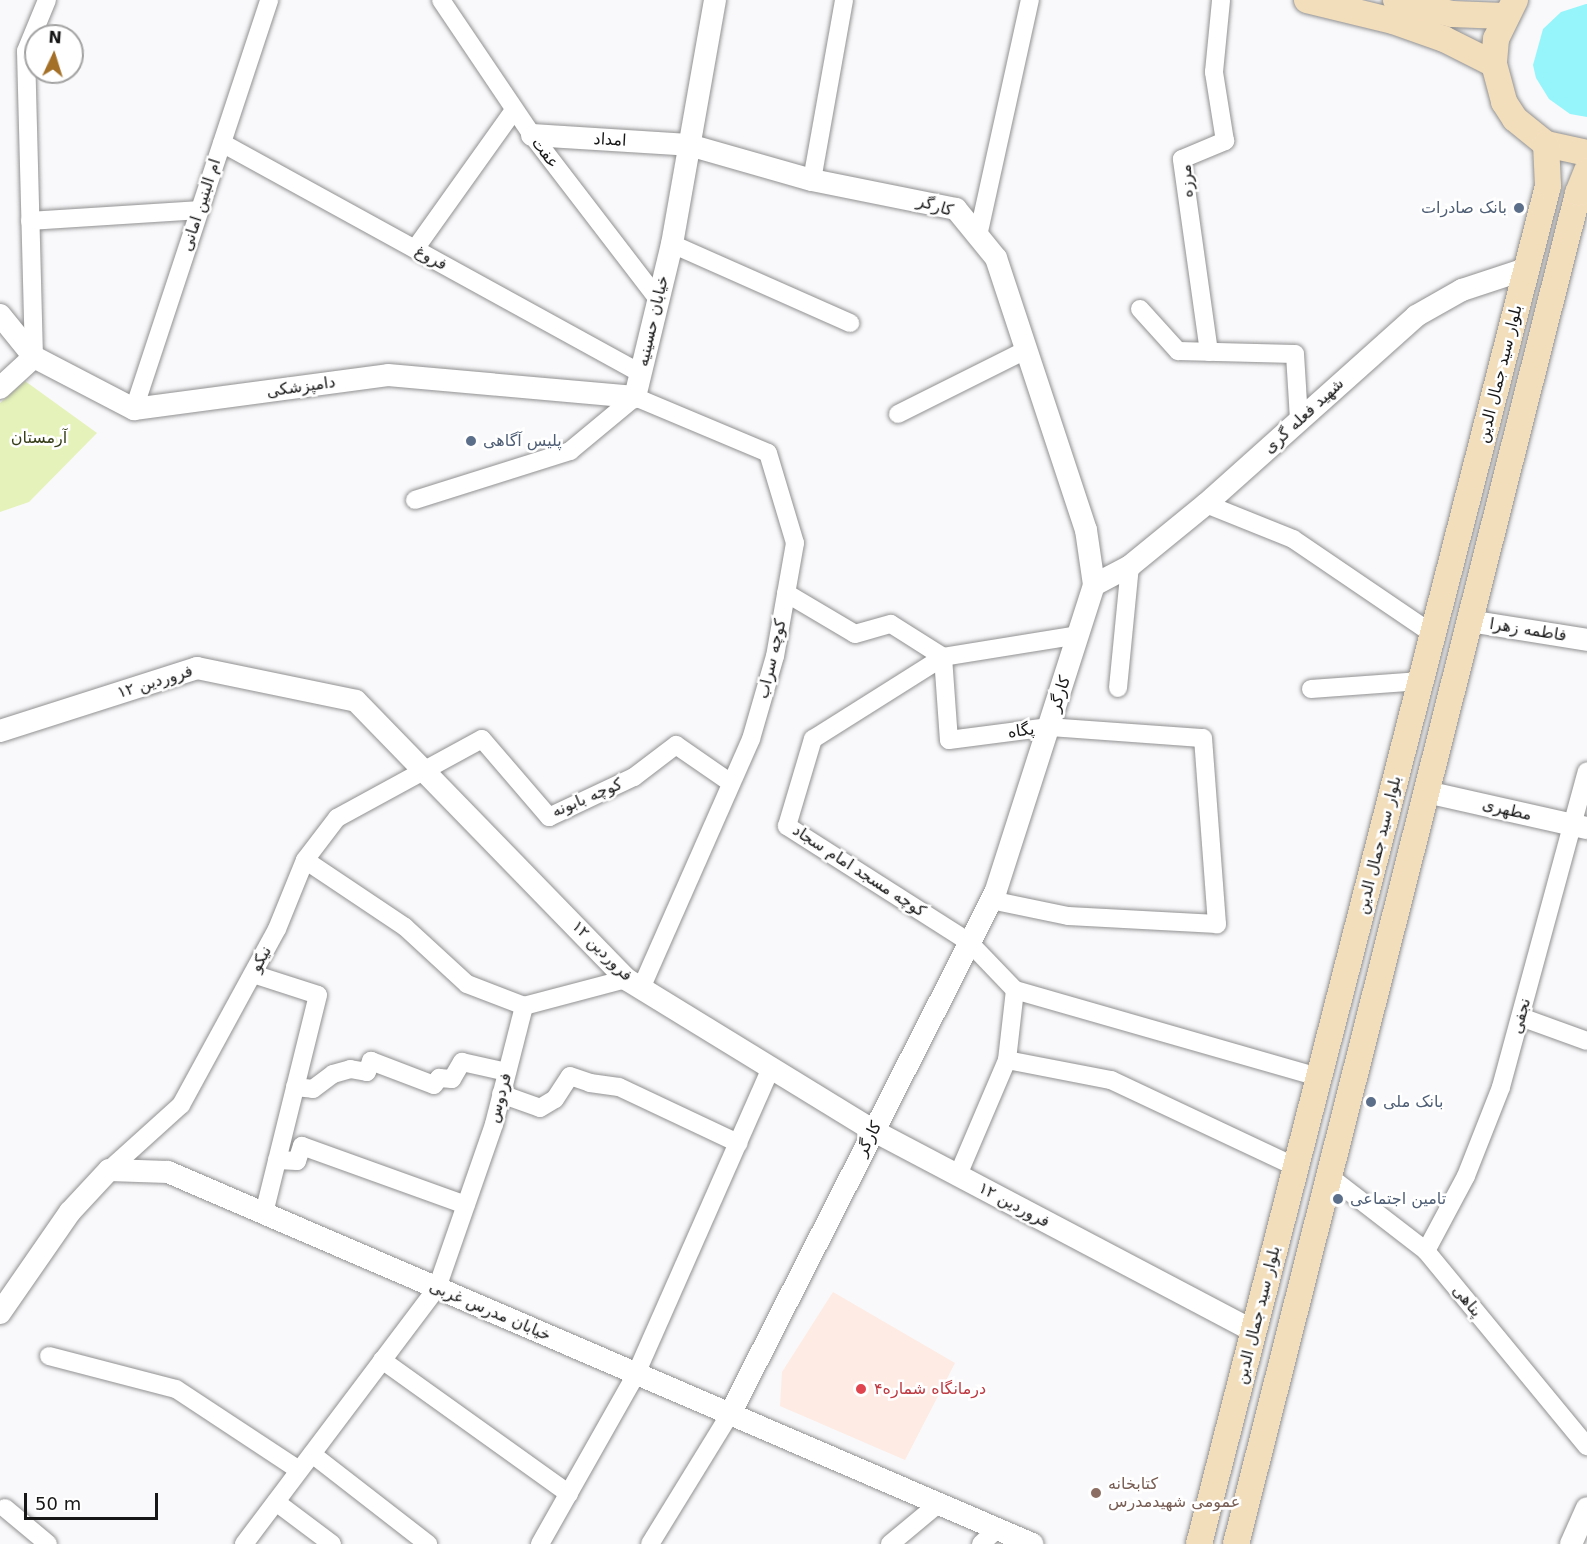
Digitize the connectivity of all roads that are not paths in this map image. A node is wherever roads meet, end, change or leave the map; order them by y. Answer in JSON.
{"nodes":[{"id":1,"x":47,"y":0,"type":"edge"},
{"id":2,"x":268,"y":0,"type":"edge"},
{"id":3,"x":441,"y":0,"type":"edge"},
{"id":4,"x":715,"y":0,"type":"edge"},
{"id":5,"x":844,"y":0,"type":"edge"},
{"id":6,"x":1030,"y":0,"type":"edge"},
{"id":7,"x":1221,"y":0,"type":"edge"},
{"id":8,"x":1307,"y":0,"type":"edge"},
{"id":9,"x":1396,"y":0,"type":"edge"},
{"id":10,"x":1510,"y":8,"type":"edge"},
{"id":11,"x":1494,"y":64,"type":"junction"},
{"id":12,"x":514,"y":110,"type":"junction"},
{"id":13,"x":532,"y":135,"type":"junction"},
{"id":14,"x":222,"y":143,"type":"junction"},
{"id":15,"x":1546,"y":144,"type":"junction"},
{"id":16,"x":689,"y":145,"type":"junction"},
{"id":17,"x":1587,"y":153,"type":"edge"},
{"id":18,"x":1587,"y":171,"type":"edge"},
{"id":19,"x":812,"y":180,"type":"junction"},
{"id":20,"x":200,"y":210,"type":"junction"},
{"id":21,"x":30,"y":221,"type":"junction"},
{"id":22,"x":978,"y":236,"type":"junction"},
{"id":23,"x":672,"y":244,"type":"junction"},
{"id":24,"x":415,"y":249,"type":"junction"},
{"id":25,"x":1526,"y":269,"type":"junction"},
{"id":26,"x":658,"y":299,"type":"junction"},
{"id":27,"x":1140,"y":309,"type":"dead end"},
{"id":28,"x":0,"y":315,"type":"edge"},
{"id":29,"x":850,"y":323,"type":"dead end"},
{"id":30,"x":1026,"y":350,"type":"junction"},
{"id":31,"x":1209,"y":352,"type":"junction"},
{"id":32,"x":34,"y":357,"type":"junction"},
{"id":33,"x":641,"y":373,"type":"junction"},
{"id":34,"x":0,"y":388,"type":"edge"},
{"id":35,"x":636,"y":397,"type":"junction"},
{"id":36,"x":134,"y":409,"type":"junction"},
{"id":37,"x":898,"y":414,"type":"dead end"},
{"id":38,"x":1299,"y":420,"type":"junction"},
{"id":39,"x":415,"y":500,"type":"dead end"},
{"id":40,"x":1206,"y":504,"type":"junction"},
{"id":41,"x":1130,"y":566,"type":"junction"},
{"id":42,"x":1094,"y":585,"type":"junction"},
{"id":43,"x":786,"y":593,"type":"junction"},
{"id":44,"x":1469,"y":621,"type":"junction"},
{"id":45,"x":1433,"y":634,"type":"junction"},
{"id":46,"x":1079,"y":635,"type":"junction"},
{"id":47,"x":1587,"y":640,"type":"edge"},
{"id":48,"x":943,"y":657,"type":"junction"},
{"id":49,"x":1421,"y":681,"type":"junction"},
{"id":50,"x":1118,"y":688,"type":"dead end"},
{"id":51,"x":1311,"y":689,"type":"dead end"},
{"id":52,"x":1049,"y":727,"type":"junction"},
{"id":53,"x":0,"y":731,"type":"edge"},
{"id":54,"x":426,"y":769,"type":"junction"},
{"id":55,"x":1587,"y":771,"type":"edge"},
{"id":56,"x":731,"y":783,"type":"junction"},
{"id":57,"x":1426,"y":792,"type":"junction"},
{"id":58,"x":1580,"y":827,"type":"edge"},
{"id":59,"x":305,"y":860,"type":"junction"},
{"id":60,"x":991,"y":900,"type":"junction"},
{"id":61,"x":969,"y":942,"type":"junction"},
{"id":62,"x":253,"y":974,"type":"junction"},
{"id":63,"x":634,"y":983,"type":"junction"},
{"id":64,"x":1343,"y":985,"type":"junction"},
{"id":65,"x":1015,"y":990,"type":"junction"},
{"id":66,"x":1375,"y":995,"type":"junction"},
{"id":67,"x":524,"y":1006,"type":"junction"},
{"id":68,"x":1521,"y":1017,"type":"junction"},
{"id":69,"x":1587,"y":1041,"type":"edge"},
{"id":70,"x":1007,"y":1060,"type":"junction"},
{"id":71,"x":771,"y":1068,"type":"junction"},
{"id":72,"x":507,"y":1072,"type":"junction"},
{"id":73,"x":1319,"y":1077,"type":"junction"},
{"id":74,"x":295,"y":1087,"type":"junction"},
{"id":75,"x":501,"y":1094,"type":"junction"},
{"id":76,"x":874,"y":1131,"type":"junction"},
{"id":77,"x":738,"y":1143,"type":"junction"},
{"id":78,"x":277,"y":1160,"type":"junction"},
{"id":79,"x":1296,"y":1167,"type":"junction"},
{"id":80,"x":109,"y":1170,"type":"junction"},
{"id":81,"x":958,"y":1175,"type":"junction"},
{"id":82,"x":1329,"y":1176,"type":"junction"},
{"id":83,"x":466,"y":1205,"type":"junction"},
{"id":84,"x":264,"y":1214,"type":"junction"},
{"id":85,"x":1426,"y":1251,"type":"junction"},
{"id":86,"x":437,"y":1288,"type":"junction"},
{"id":87,"x":0,"y":1313,"type":"edge"},
{"id":88,"x":1254,"y":1331,"type":"junction"},
{"id":89,"x":50,"y":1356,"type":"dead end"},
{"id":90,"x":382,"y":1360,"type":"junction"},
{"id":91,"x":636,"y":1374,"type":"junction"},
{"id":92,"x":730,"y":1414,"type":"junction"},
{"id":93,"x":1587,"y":1446,"type":"edge"},
{"id":94,"x":312,"y":1454,"type":"junction"},
{"id":95,"x":300,"y":1470,"type":"junction"},
{"id":96,"x":569,"y":1494,"type":"junction"},
{"id":97,"x":276,"y":1502,"type":"junction"},
{"id":98,"x":938,"y":1504,"type":"junction"},
{"id":99,"x":5,"y":1508,"type":"dead end"},
{"id":100,"x":1587,"y":1508,"type":"edge"},
{"id":101,"x":989,"y":1536,"type":"edge"},
{"id":102,"x":48,"y":1544,"type":"edge"},
{"id":103,"x":244,"y":1544,"type":"edge"},
{"id":104,"x":332,"y":1544,"type":"edge"},
{"id":105,"x":428,"y":1544,"type":"edge"},
{"id":106,"x":540,"y":1544,"type":"edge"},
{"id":107,"x":650,"y":1544,"type":"edge"},
{"id":108,"x":890,"y":1544,"type":"edge"},
{"id":109,"x":1032,"y":1544,"type":"edge"},
{"id":110,"x":1199,"y":1544,"type":"edge"},
{"id":111,"x":1236,"y":1544,"type":"edge"},
{"id":112,"x":1571,"y":1544,"type":"edge"}],
"edges":[{"from":1,"to":21,"type":"street"},
{"from":2,"to":14,"type":"street","name":"ام البنین امانی"},
{"from":3,"to":12,"type":"street","name":"عفت"},
{"from":4,"to":16,"type":"street","name":"خیابان حسینیه"},
{"from":5,"to":19,"type":"street"},
{"from":6,"to":22,"type":"street"},
{"from":7,"to":31,"type":"street","name":"مرزه"},
{"from":8,"to":11,"type":"main road"},
{"from":9,"to":10,"type":"main road"},
{"from":10,"to":11,"type":"main road"},
{"from":11,"to":15,"type":"main road"},
{"from":12,"to":13,"type":"street","name":"عفت"},
{"from":12,"to":24,"type":"street"},
{"from":13,"to":16,"type":"street","name":"امداد"},
{"from":13,"to":26,"type":"street","name":"عفت"},
{"from":14,"to":20,"type":"street","name":"ام البنین امانی"},
{"from":14,"to":24,"type":"street","name":"فروغ"},
{"from":15,"to":17,"type":"main road"},
{"from":15,"to":25,"type":"main road","name":"بلوار سید جمال الدین"},
{"from":16,"to":19,"type":"street","name":"کارگر"},
{"from":16,"to":23,"type":"street","name":"خیابان حسینیه"},
{"from":18,"to":44,"type":"main road","name":"بلوار سید جمال الدین"},
{"from":19,"to":22,"type":"street","name":"کارگر"},
{"from":20,"to":21,"type":"street"},
{"from":20,"to":36,"type":"street","name":"ام البنین امانی"},
{"from":21,"to":32,"type":"street"},
{"from":22,"to":30,"type":"street","name":"کارگر"},
{"from":23,"to":26,"type":"street","name":"خیابان حسینیه"},
{"from":23,"to":29,"type":"street"},
{"from":24,"to":33,"type":"street","name":"فروغ"},
{"from":25,"to":38,"type":"street","name":"شهید فعله گری"},
{"from":25,"to":45,"type":"main road","name":"بلوار سید جمال الدین"},
{"from":26,"to":33,"type":"street","name":"خیابان حسینیه"},
{"from":27,"to":31,"type":"street"},
{"from":28,"to":32,"type":"street"},
{"from":30,"to":37,"type":"street"},
{"from":30,"to":42,"type":"street","name":"کارگر"},
{"from":31,"to":38,"type":"street"},
{"from":32,"to":34,"type":"street"},
{"from":32,"to":36,"type":"street"},
{"from":33,"to":35,"type":"street","name":"خیابان حسینیه"},
{"from":35,"to":36,"type":"street","name":"دامپزشکی"},
{"from":35,"to":39,"type":"street"},
{"from":35,"to":43,"type":"street","name":"کوچه سراب"},
{"from":38,"to":40,"type":"street","name":"شهید فعله گری"},
{"from":40,"to":41,"type":"street","name":"شهید فعله گری"},
{"from":40,"to":45,"type":"street"},
{"from":41,"to":42,"type":"street","name":"شهید فعله گری"},
{"from":41,"to":50,"type":"street"},
{"from":42,"to":46,"type":"street","name":"کارگر"},
{"from":43,"to":48,"type":"street"},
{"from":43,"to":56,"type":"street","name":"کوچه سراب"},
{"from":44,"to":47,"type":"street","name":"فاطمه زهرا"},
{"from":44,"to":57,"type":"main road","name":"بلوار سید جمال الدین"},
{"from":45,"to":49,"type":"main road","name":"بلوار سید جمال الدین"},
{"from":46,"to":48,"type":"street","name":"کوچه مسجد امام سجاد"},
{"from":46,"to":52,"type":"street","name":"کارگر"},
{"from":48,"to":52,"type":"street","name":"پگاه"},
{"from":48,"to":61,"type":"street","name":"کوچه مسجد امام سجاد"},
{"from":49,"to":51,"type":"street"},
{"from":49,"to":64,"type":"main road","name":"بلوار سید جمال الدین"},
{"from":52,"to":60,"type":"street","name":"کارگر"},
{"from":52,"to":60,"type":"street","name":"پگاه"},
{"from":53,"to":54,"type":"street","name":"۱۲ فروردین"},
{"from":54,"to":56,"type":"street","name":"کوچه بابونه"},
{"from":54,"to":59,"type":"street","name":"نیکو"},
{"from":54,"to":63,"type":"street","name":"۱۲ فروردین"},
{"from":55,"to":58,"type":"street","name":"نجفی"},
{"from":56,"to":63,"type":"street","name":"کوچه سراب"},
{"from":57,"to":58,"type":"street","name":"مطهری"},
{"from":57,"to":66,"type":"main road","name":"بلوار سید جمال الدین"},
{"from":58,"to":68,"type":"street","name":"نجفی"},
{"from":59,"to":62,"type":"street","name":"نیکو"},
{"from":59,"to":67,"type":"street"},
{"from":60,"to":61,"type":"street","name":"کارگر"},
{"from":61,"to":65,"type":"street","name":"کوچه مسجد امام سجاد"},
{"from":61,"to":76,"type":"street","name":"کارگر"},
{"from":62,"to":74,"type":"street"},
{"from":62,"to":80,"type":"street","name":"نیکو"},
{"from":63,"to":67,"type":"street"},
{"from":63,"to":71,"type":"street","name":"۱۲ فروردین"},
{"from":64,"to":66,"type":"main road"},
{"from":64,"to":73,"type":"main road","name":"بلوار سید جمال الدین"},
{"from":65,"to":70,"type":"street"},
{"from":65,"to":73,"type":"street"},
{"from":66,"to":82,"type":"main road","name":"بلوار سید جمال الدین"},
{"from":67,"to":72,"type":"street","name":"فردوس"},
{"from":68,"to":69,"type":"street"},
{"from":68,"to":85,"type":"street","name":"نجفی"},
{"from":70,"to":79,"type":"street"},
{"from":70,"to":81,"type":"street"},
{"from":71,"to":76,"type":"street","name":"۱۲ فروردین"},
{"from":71,"to":77,"type":"street"},
{"from":72,"to":74,"type":"street"},
{"from":72,"to":75,"type":"street","name":"فردوس"},
{"from":73,"to":79,"type":"main road","name":"بلوار سید جمال الدین"},
{"from":74,"to":78,"type":"street"},
{"from":75,"to":77,"type":"street"},
{"from":75,"to":83,"type":"street","name":"فردوس"},
{"from":76,"to":81,"type":"street","name":"۱۲ فروردین"},
{"from":76,"to":92,"type":"street","name":"کارگر"},
{"from":77,"to":91,"type":"street"},
{"from":78,"to":83,"type":"street"},
{"from":78,"to":84,"type":"street"},
{"from":79,"to":88,"type":"main road","name":"بلوار سید جمال الدین"},
{"from":80,"to":84,"type":"street","name":"خیابان مدرس غربی"},
{"from":80,"to":87,"type":"street"},
{"from":81,"to":88,"type":"street","name":"۱۲ فروردین"},
{"from":82,"to":85,"type":"street","name":"پناهی"},
{"from":82,"to":111,"type":"main road","name":"بلوار سید جمال الدین"},
{"from":83,"to":86,"type":"street","name":"فردوس"},
{"from":84,"to":86,"type":"street","name":"خیابان مدرس غربی"},
{"from":85,"to":93,"type":"street","name":"پناهی"},
{"from":86,"to":90,"type":"street","name":"فردوس"},
{"from":86,"to":91,"type":"street","name":"خیابان مدرس غربی"},
{"from":88,"to":110,"type":"main road","name":"بلوار سید جمال الدین"},
{"from":89,"to":95,"type":"street"},
{"from":90,"to":94,"type":"street","name":"فردوس"},
{"from":90,"to":96,"type":"street"},
{"from":91,"to":92,"type":"street","name":"خیابان مدرس غربی"},
{"from":91,"to":96,"type":"street"},
{"from":92,"to":98,"type":"street","name":"خیابان مدرس غربی"},
{"from":92,"to":107,"type":"street"},
{"from":94,"to":95,"type":"street","name":"فردوس"},
{"from":94,"to":105,"type":"street"},
{"from":95,"to":97,"type":"street","name":"فردوس"},
{"from":96,"to":106,"type":"street"},
{"from":97,"to":103,"type":"street","name":"فردوس"},
{"from":97,"to":104,"type":"street"},
{"from":98,"to":101,"type":"street","name":"خیابان مدرس غربی"},
{"from":98,"to":108,"type":"street"},
{"from":99,"to":102,"type":"street"},
{"from":100,"to":112,"type":"street"},
{"from":101,"to":109,"type":"street","name":"خیابان مدرس غربی"}]}
